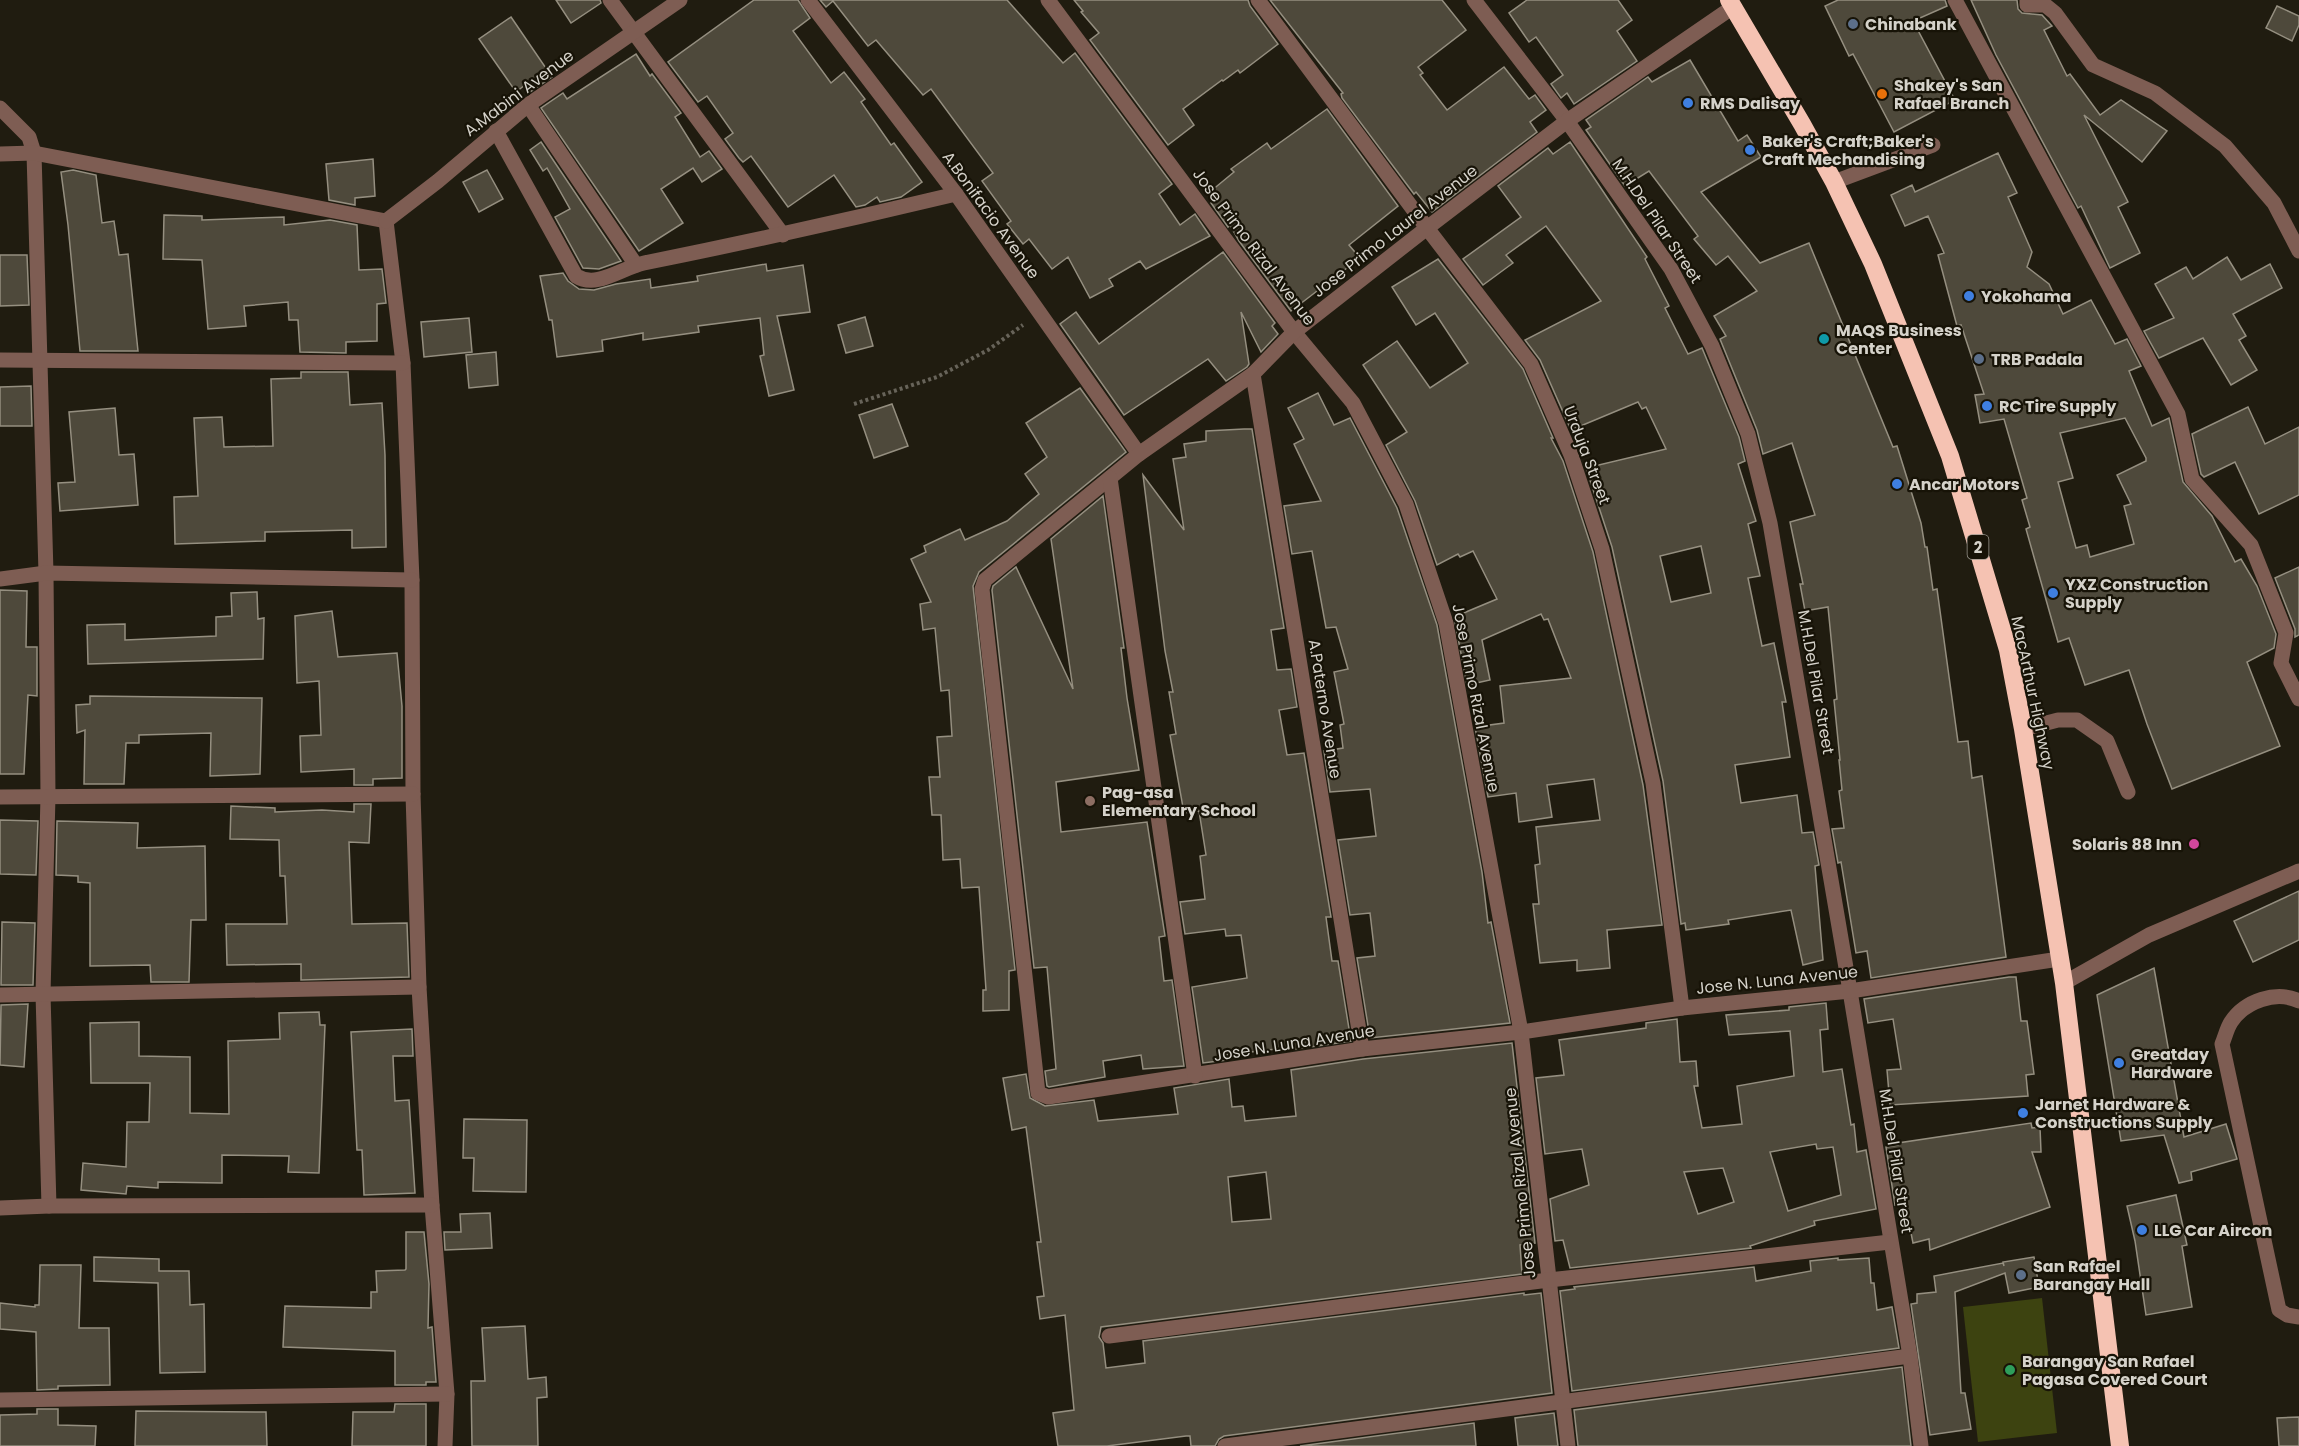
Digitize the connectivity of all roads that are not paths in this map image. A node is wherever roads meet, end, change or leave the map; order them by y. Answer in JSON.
{"nodes":[{"id":1,"x":610,"y":0,"type":"edge"},
{"id":2,"x":680,"y":0,"type":"edge"},
{"id":3,"x":808,"y":0,"type":"edge"},
{"id":4,"x":1048,"y":0,"type":"edge"},
{"id":5,"x":1258,"y":0,"type":"edge"},
{"id":6,"x":1474,"y":0,"type":"edge"},
{"id":7,"x":1955,"y":0,"type":"edge"},
{"id":8,"x":2026,"y":0,"type":"edge"},
{"id":9,"x":1731,"y":3,"type":"edge"},
{"id":10,"x":633,"y":31,"type":"junction"},
{"id":11,"x":528,"y":105,"type":"junction"},
{"id":12,"x":0,"y":108,"type":"edge"},
{"id":13,"x":1567,"y":121,"type":"junction"},
{"id":14,"x":496,"y":131,"type":"junction"},
{"id":15,"x":1932,"y":145,"type":"dead end"},
{"id":16,"x":34,"y":153,"type":"junction"},
{"id":17,"x":0,"y":154,"type":"edge"},
{"id":18,"x":1834,"y":182,"type":"junction"},
{"id":19,"x":956,"y":194,"type":"junction"},
{"id":20,"x":386,"y":221,"type":"junction"},
{"id":21,"x":1427,"y":228,"type":"junction"},
{"id":22,"x":783,"y":235,"type":"junction"},
{"id":23,"x":2299,"y":251,"type":"edge"},
{"id":24,"x":636,"y":265,"type":"junction"},
{"id":25,"x":1294,"y":332,"type":"junction"},
{"id":26,"x":40,"y":359,"type":"junction"},
{"id":27,"x":0,"y":360,"type":"edge"},
{"id":28,"x":403,"y":363,"type":"junction"},
{"id":29,"x":1253,"y":374,"type":"junction"},
{"id":30,"x":1139,"y":454,"type":"junction"},
{"id":31,"x":1110,"y":478,"type":"junction"},
{"id":32,"x":45,"y":573,"type":"junction"},
{"id":33,"x":0,"y":579,"type":"edge"},
{"id":34,"x":412,"y":580,"type":"junction"},
{"id":35,"x":982,"y":589,"type":"joint"},
{"id":36,"x":2299,"y":699,"type":"edge"},
{"id":37,"x":2023,"y":729,"type":"junction"},
{"id":38,"x":2128,"y":792,"type":"dead end"},
{"id":39,"x":412,"y":794,"type":"junction"},
{"id":40,"x":0,"y":796,"type":"edge"},
{"id":41,"x":48,"y":796,"type":"junction"},
{"id":42,"x":2299,"y":872,"type":"edge"},
{"id":43,"x":2059,"y":959,"type":"junction"},
{"id":44,"x":2064,"y":983,"type":"junction"},
{"id":45,"x":419,"y":987,"type":"junction"},
{"id":46,"x":1850,"y":991,"type":"junction"},
{"id":47,"x":43,"y":994,"type":"junction"},
{"id":48,"x":0,"y":995,"type":"edge"},
{"id":49,"x":2299,"y":1000,"type":"edge"},
{"id":50,"x":1682,"y":1008,"type":"junction"},
{"id":51,"x":1521,"y":1032,"type":"junction"},
{"id":52,"x":1362,"y":1049,"type":"junction"},
{"id":53,"x":1195,"y":1076,"type":"junction"},
{"id":54,"x":432,"y":1205,"type":"junction"},
{"id":55,"x":49,"y":1206,"type":"junction"},
{"id":56,"x":0,"y":1208,"type":"edge"},
{"id":57,"x":1890,"y":1242,"type":"junction"},
{"id":58,"x":1549,"y":1280,"type":"junction"},
{"id":59,"x":2299,"y":1317,"type":"edge"},
{"id":60,"x":1109,"y":1336,"type":"dead end"},
{"id":61,"x":1910,"y":1356,"type":"junction"},
{"id":62,"x":447,"y":1394,"type":"junction"},
{"id":63,"x":0,"y":1400,"type":"edge"},
{"id":64,"x":1563,"y":1402,"type":"junction"},
{"id":65,"x":445,"y":1446,"type":"edge"},
{"id":66,"x":1225,"y":1446,"type":"edge"},
{"id":67,"x":1568,"y":1446,"type":"edge"},
{"id":68,"x":1921,"y":1446,"type":"edge"},
{"id":69,"x":2120,"y":1446,"type":"edge"}],
"edges":[{"from":1,"to":10,"type":"street"},
{"from":2,"to":10,"type":"street","name":"A.Mabini Avenue"},
{"from":3,"to":19,"type":"street","name":"A.Bonifacio Avenue"},
{"from":4,"to":25,"type":"street","name":"Jose Primo Rizal Avenue"},
{"from":5,"to":21,"type":"street","name":"Urduja Street"},
{"from":6,"to":13,"type":"street","name":"M.H.Del Pilar Street"},
{"from":7,"to":36,"type":"street"},
{"from":8,"to":23,"type":"street"},
{"from":9,"to":13,"type":"street","name":"Jose Primo Laurel Avenue"},
{"from":9,"to":18,"type":"highway","name":"MacArthur Highway","number":"2"},
{"from":10,"to":11,"type":"street","name":"A.Mabini Avenue"},
{"from":10,"to":22,"type":"street"},
{"from":11,"to":14,"type":"street","name":"A.Mabini Avenue"},
{"from":11,"to":24,"type":"street"},
{"from":12,"to":16,"type":"street"},
{"from":13,"to":21,"type":"street","name":"Jose Primo Laurel Avenue"},
{"from":13,"to":46,"type":"street","name":"M.H.Del Pilar Street"},
{"from":14,"to":20,"type":"street","name":"A.Mabini Avenue"},
{"from":14,"to":24,"type":"street"},
{"from":15,"to":18,"type":"street"},
{"from":16,"to":17,"type":"street"},
{"from":16,"to":20,"type":"street"},
{"from":16,"to":26,"type":"street"},
{"from":18,"to":37,"type":"highway","name":"MacArthur Highway","number":"2"},
{"from":19,"to":22,"type":"street"},
{"from":19,"to":30,"type":"street","name":"A.Bonifacio Avenue"},
{"from":20,"to":28,"type":"street"},
{"from":21,"to":25,"type":"street","name":"Jose Primo Laurel Avenue"},
{"from":21,"to":50,"type":"street","name":"Urduja Street"},
{"from":22,"to":24,"type":"street"},
{"from":25,"to":29,"type":"street","name":"Jose Primo Laurel Avenue"},
{"from":25,"to":51,"type":"street","name":"Jose Primo Rizal Avenue"},
{"from":26,"to":27,"type":"street"},
{"from":26,"to":28,"type":"street"},
{"from":26,"to":32,"type":"street"},
{"from":28,"to":34,"type":"street"},
{"from":29,"to":30,"type":"street","name":"Jose Primo Laurel Avenue"},
{"from":29,"to":52,"type":"street","name":"A.Paterno Avenue"},
{"from":30,"to":31,"type":"street","name":"Jose Primo Laurel Avenue"},
{"from":31,"to":35,"type":"street","name":"Jose Primo Laurel Avenue"},
{"from":31,"to":53,"type":"street"},
{"from":32,"to":33,"type":"street"},
{"from":32,"to":34,"type":"street"},
{"from":32,"to":41,"type":"street"},
{"from":34,"to":39,"type":"street"},
{"from":35,"to":53,"type":"street","name":"Jose N. Luna Avenue"},
{"from":37,"to":38,"type":"street"},
{"from":37,"to":43,"type":"highway","name":"MacArthur Highway","number":"2"},
{"from":39,"to":41,"type":"street"},
{"from":39,"to":45,"type":"street"},
{"from":40,"to":41,"type":"street"},
{"from":41,"to":47,"type":"street"},
{"from":42,"to":44,"type":"street"},
{"from":43,"to":44,"type":"highway","name":"MacArthur Highway","number":"2"},
{"from":43,"to":46,"type":"street","name":"Jose N. Luna Avenue"},
{"from":44,"to":69,"type":"highway","name":"MacArthur Highway","number":"2"},
{"from":45,"to":47,"type":"street"},
{"from":45,"to":54,"type":"street"},
{"from":46,"to":50,"type":"street","name":"Jose N. Luna Avenue"},
{"from":46,"to":57,"type":"street","name":"M.H.Del Pilar Street"},
{"from":47,"to":48,"type":"street"},
{"from":47,"to":55,"type":"street"},
{"from":49,"to":59,"type":"street"},
{"from":50,"to":51,"type":"street","name":"Jose N. Luna Avenue"},
{"from":51,"to":52,"type":"street","name":"Jose N. Luna Avenue"},
{"from":51,"to":58,"type":"street","name":"Jose Primo Rizal Avenue"},
{"from":52,"to":53,"type":"street","name":"Jose N. Luna Avenue"},
{"from":54,"to":55,"type":"street"},
{"from":54,"to":62,"type":"street"},
{"from":55,"to":56,"type":"street"},
{"from":57,"to":58,"type":"street"},
{"from":57,"to":61,"type":"street","name":"M.H.Del Pilar Street"},
{"from":58,"to":60,"type":"street"},
{"from":58,"to":64,"type":"street","name":"Jose Primo Rizal Avenue"},
{"from":61,"to":64,"type":"street"},
{"from":61,"to":68,"type":"street","name":"M.H.Del Pilar Street"},
{"from":62,"to":63,"type":"street"},
{"from":62,"to":65,"type":"street"},
{"from":64,"to":66,"type":"street"},
{"from":64,"to":67,"type":"street","name":"Jose Primo Rizal Avenue"}]}
